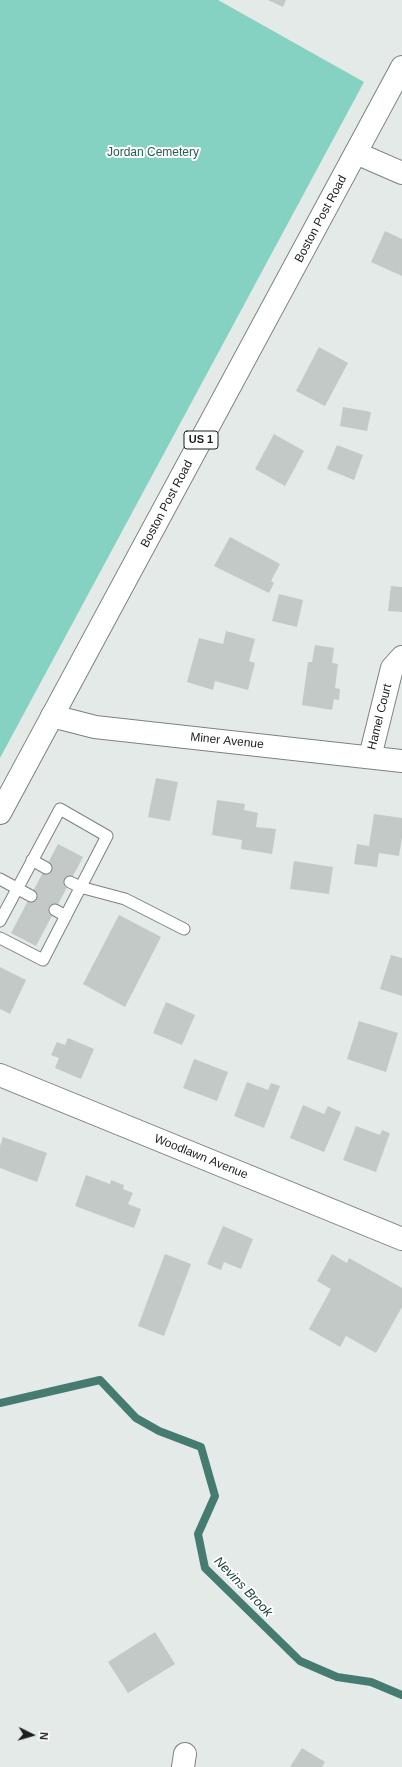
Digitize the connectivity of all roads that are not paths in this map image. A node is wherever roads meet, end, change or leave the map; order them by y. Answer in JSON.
{"nodes":[{"id":1,"x":402,"y":67,"type":"edge"},
{"id":2,"x":356,"y":153,"type":"junction"},
{"id":3,"x":402,"y":173,"type":"edge"},
{"id":4,"x":402,"y":657,"type":"edge"},
{"id":5,"x":52,"y":716,"type":"junction"},
{"id":6,"x":370,"y":757,"type":"junction"},
{"id":7,"x":402,"y":760,"type":"edge"},
{"id":8,"x":0,"y":813,"type":"edge"},
{"id":9,"x":32,"y":860,"type":"junction"},
{"id":10,"x":46,"y":868,"type":"dead end"},
{"id":11,"x":0,"y":879,"type":"edge"},
{"id":12,"x":70,"y":882,"type":"dead end"},
{"id":13,"x":80,"y":887,"type":"junction"},
{"id":14,"x":16,"y":888,"type":"junction"},
{"id":15,"x":31,"y":896,"type":"dead end"},
{"id":16,"x":55,"y":910,"type":"dead end"},
{"id":17,"x":66,"y":916,"type":"junction"},
{"id":18,"x":0,"y":921,"type":"edge"},
{"id":19,"x":184,"y":929,"type":"dead end"},
{"id":20,"x":0,"y":938,"type":"edge"},
{"id":21,"x":0,"y":1075,"type":"edge"},
{"id":22,"x":402,"y":1239,"type":"edge"}],
"edges":[{"from":1,"to":2,"type":"street","name":"Boston Post Road","number":"US 1"},
{"from":2,"to":3,"type":"street"},
{"from":2,"to":5,"type":"street","name":"Boston Post Road","number":"US 1"},
{"from":4,"to":6,"type":"street","name":"Hamel Court"},
{"from":5,"to":6,"type":"street","name":"Miner Avenue"},
{"from":5,"to":8,"type":"street","name":"Boston Post Road","number":"US 1"},
{"from":6,"to":7,"type":"street","name":"Miner Avenue"},
{"from":9,"to":10,"type":"lane"},
{"from":9,"to":13,"type":"lane"},
{"from":9,"to":14,"type":"lane"},
{"from":11,"to":14,"type":"lane"},
{"from":12,"to":13,"type":"lane"},
{"from":13,"to":17,"type":"lane"},
{"from":13,"to":19,"type":"lane"},
{"from":14,"to":15,"type":"lane"},
{"from":14,"to":18,"type":"lane"},
{"from":16,"to":17,"type":"lane"},
{"from":17,"to":20,"type":"lane"},
{"from":21,"to":22,"type":"street","name":"Woodlawn Avenue"}]}
